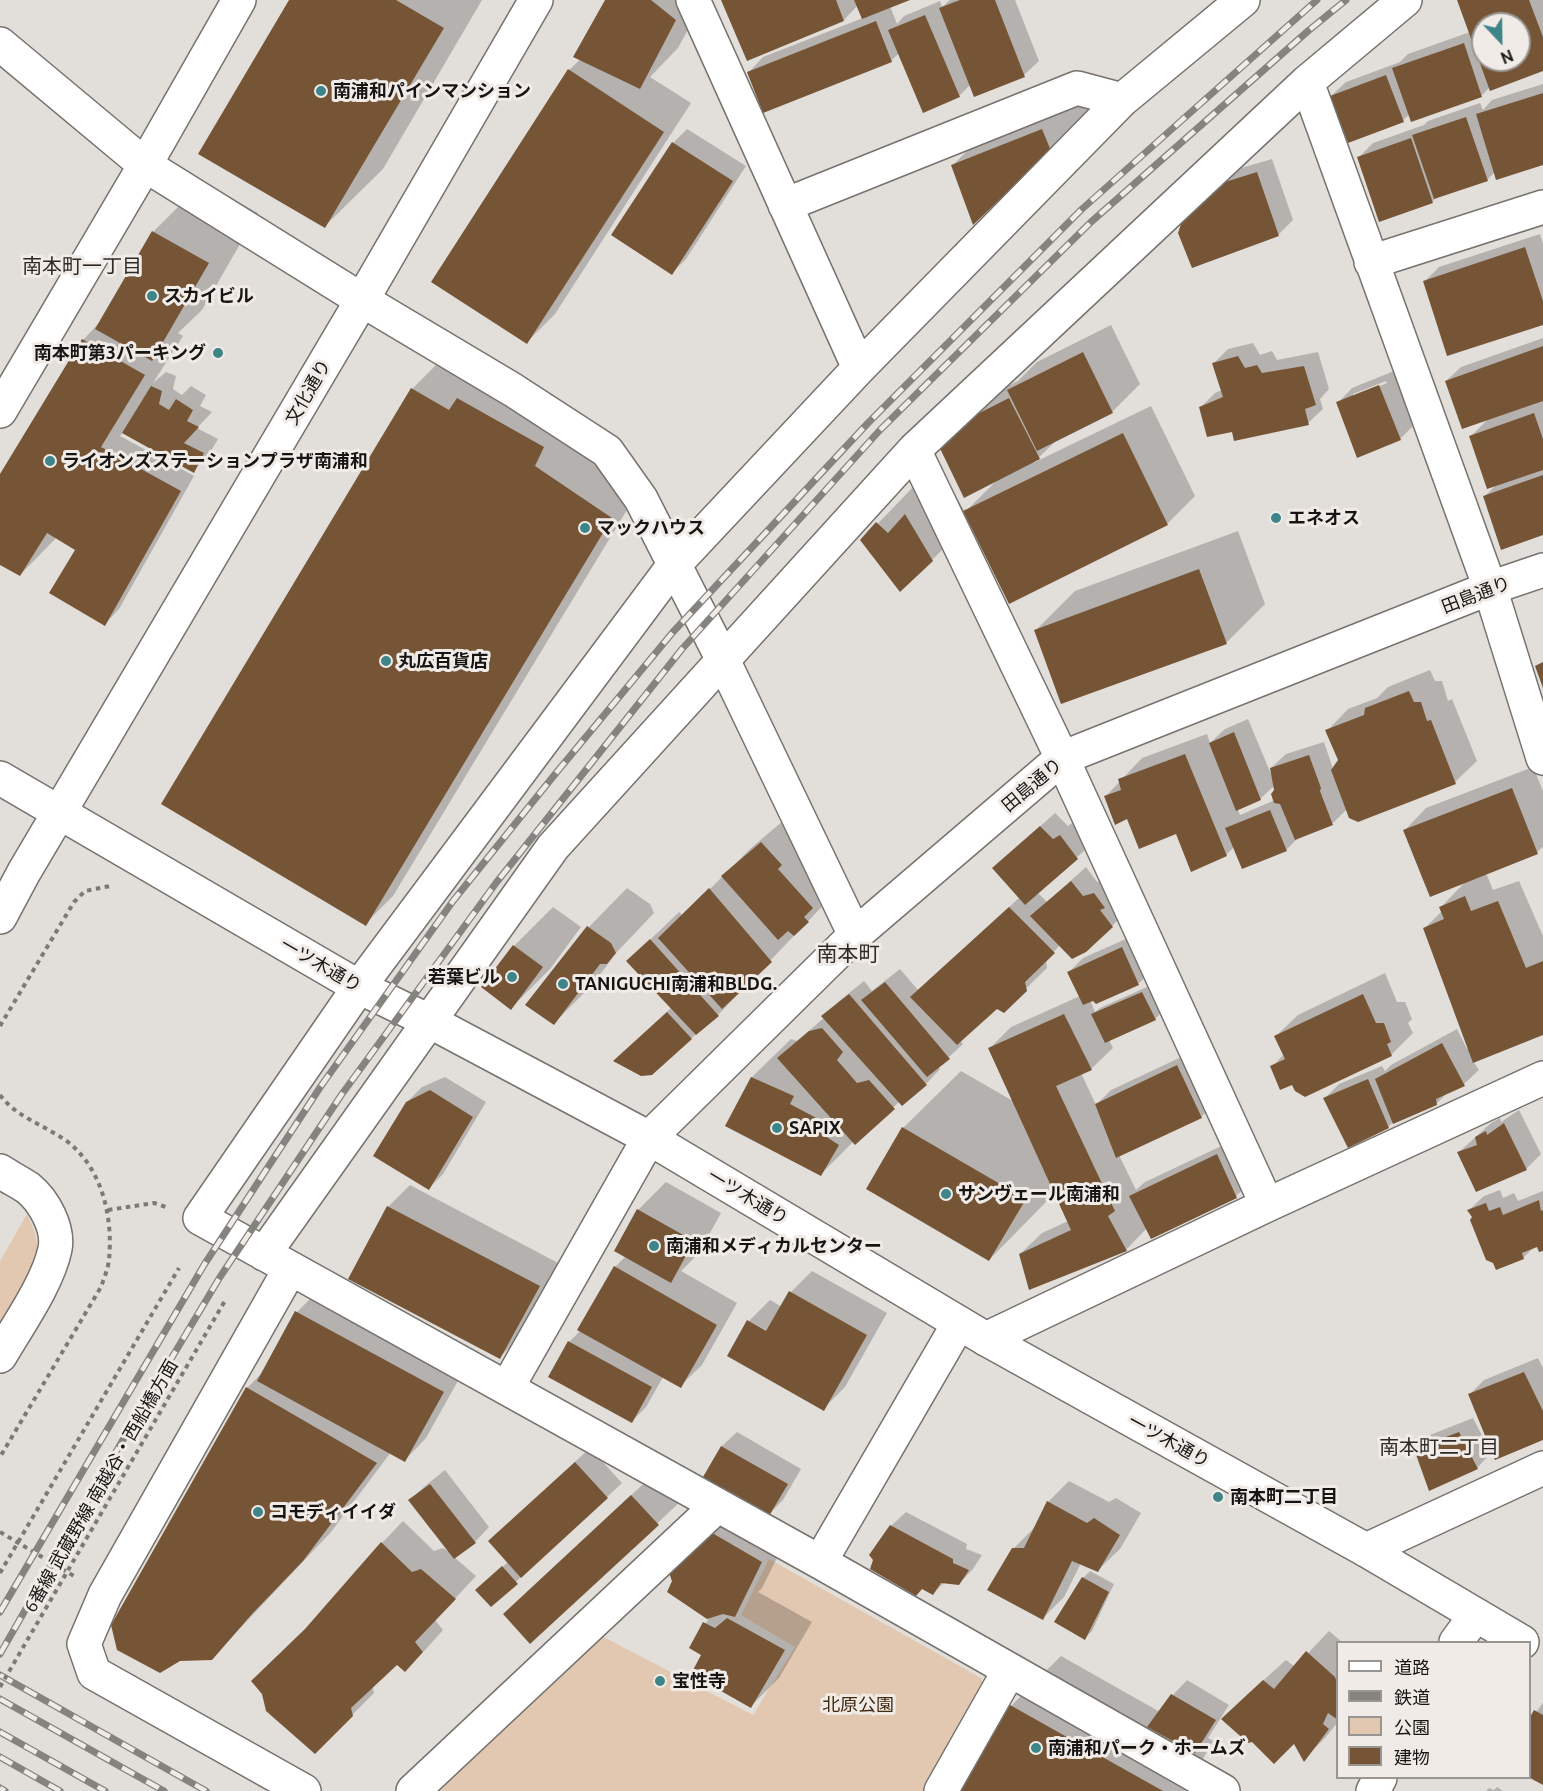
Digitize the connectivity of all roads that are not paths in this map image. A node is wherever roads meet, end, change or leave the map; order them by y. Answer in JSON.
{"nodes":[{"id":1,"x":239,"y":0,"type":"edge"},
{"id":2,"x":536,"y":0,"type":"edge"},
{"id":3,"x":693,"y":0,"type":"edge"},
{"id":4,"x":1243,"y":0,"type":"edge"},
{"id":5,"x":1405,"y":0,"type":"edge"},
{"id":6,"x":0,"y":44,"type":"edge"},
{"id":7,"x":1307,"y":82,"type":"junction"},
{"id":8,"x":1122,"y":100,"type":"junction"},
{"id":9,"x":145,"y":165,"type":"junction"},
{"id":10,"x":785,"y":205,"type":"junction"},
{"id":11,"x":1543,"y":207,"type":"edge"},
{"id":12,"x":1371,"y":262,"type":"junction"},
{"id":13,"x":362,"y":300,"type":"junction"},
{"id":14,"x":859,"y":368,"type":"junction"},
{"id":15,"x":0,"y":411,"type":"edge"},
{"id":16,"x":914,"y":450,"type":"junction"},
{"id":17,"x":674,"y":565,"type":"junction"},
{"id":18,"x":1543,"y":570,"type":"edge"},
{"id":19,"x":1490,"y":588,"type":"junction"},
{"id":20,"x":723,"y":660,"type":"junction"},
{"id":21,"x":1062,"y":758,"type":"junction"},
{"id":22,"x":1543,"y":759,"type":"edge"},
{"id":23,"x":0,"y":778,"type":"edge"},
{"id":24,"x":60,"y":813,"type":"junction"},
{"id":25,"x":0,"y":917,"type":"edge"},
{"id":26,"x":855,"y":935,"type":"junction"},
{"id":27,"x":359,"y":987,"type":"junction"},
{"id":28,"x":431,"y":1022,"type":"junction"},
{"id":29,"x":1543,"y":1078,"type":"edge"},
{"id":30,"x":649,"y":1138,"type":"junction"},
{"id":31,"x":0,"y":1171,"type":"edge"},
{"id":32,"x":1267,"y":1205,"type":"junction"},
{"id":33,"x":277,"y":1261,"type":"junction"},
{"id":34,"x":972,"y":1331,"type":"junction"},
{"id":35,"x":0,"y":1356,"type":"edge"},
{"id":36,"x":507,"y":1388,"type":"junction"},
{"id":37,"x":1543,"y":1468,"type":"edge"},
{"id":38,"x":717,"y":1506,"type":"junction"},
{"id":39,"x":1366,"y":1550,"type":"junction"},
{"id":40,"x":820,"y":1562,"type":"junction"},
{"id":41,"x":1475,"y":1616,"type":"junction"},
{"id":42,"x":1457,"y":1641,"type":"edge"},
{"id":43,"x":1520,"y":1641,"type":"edge"},
{"id":44,"x":1009,"y":1671,"type":"junction"},
{"id":45,"x":304,"y":1791,"type":"edge"},
{"id":46,"x":412,"y":1791,"type":"edge"},
{"id":47,"x":941,"y":1791,"type":"edge"},
{"id":48,"x":1222,"y":1791,"type":"edge"}],
"edges":[{"from":1,"to":9,"type":"street"},
{"from":2,"to":13,"type":"street","name":"文化通り"},
{"from":3,"to":10,"type":"street"},
{"from":4,"to":8,"type":"street"},
{"from":5,"to":7,"type":"street"},
{"from":6,"to":9,"type":"street"},
{"from":7,"to":12,"type":"street"},
{"from":7,"to":16,"type":"street"},
{"from":8,"to":10,"type":"street"},
{"from":8,"to":14,"type":"street"},
{"from":9,"to":13,"type":"street"},
{"from":9,"to":15,"type":"street"},
{"from":10,"to":14,"type":"street"},
{"from":11,"to":12,"type":"street"},
{"from":12,"to":19,"type":"street"},
{"from":13,"to":17,"type":"street"},
{"from":13,"to":24,"type":"street","name":"文化通り"},
{"from":14,"to":17,"type":"street"},
{"from":16,"to":20,"type":"street"},
{"from":16,"to":21,"type":"street"},
{"from":17,"to":20,"type":"street"},
{"from":17,"to":27,"type":"street"},
{"from":18,"to":19,"type":"street","name":"田島通り"},
{"from":19,"to":21,"type":"street","name":"田島通り"},
{"from":19,"to":22,"type":"street"},
{"from":20,"to":26,"type":"street"},
{"from":20,"to":28,"type":"street"},
{"from":21,"to":26,"type":"street","name":"田島通り"},
{"from":21,"to":32,"type":"street"},
{"from":23,"to":24,"type":"street","name":"一ツ木通り"},
{"from":24,"to":25,"type":"street","name":"文化通り"},
{"from":24,"to":27,"type":"street","name":"一ツ木通り"},
{"from":26,"to":30,"type":"street","name":"田島通り"},
{"from":27,"to":28,"type":"street","name":"一ツ木通り"},
{"from":27,"to":33,"type":"street"},
{"from":28,"to":30,"type":"street","name":"一ツ木通り"},
{"from":28,"to":33,"type":"street"},
{"from":29,"to":32,"type":"street"},
{"from":30,"to":34,"type":"street","name":"一ツ木通り"},
{"from":30,"to":36,"type":"street","name":"田島通り"},
{"from":31,"to":35,"type":"street"},
{"from":32,"to":34,"type":"street"},
{"from":33,"to":36,"type":"street"},
{"from":33,"to":45,"type":"street"},
{"from":34,"to":39,"type":"street","name":"一ツ木通り"},
{"from":34,"to":40,"type":"street"},
{"from":36,"to":38,"type":"street"},
{"from":37,"to":39,"type":"street"},
{"from":38,"to":40,"type":"street"},
{"from":38,"to":46,"type":"street"},
{"from":39,"to":41,"type":"street","name":"一ツ木通り"},
{"from":40,"to":44,"type":"street"},
{"from":41,"to":42,"type":"street"},
{"from":41,"to":43,"type":"street","name":"一ツ木通り"},
{"from":44,"to":47,"type":"street"},
{"from":44,"to":48,"type":"street"}]}
